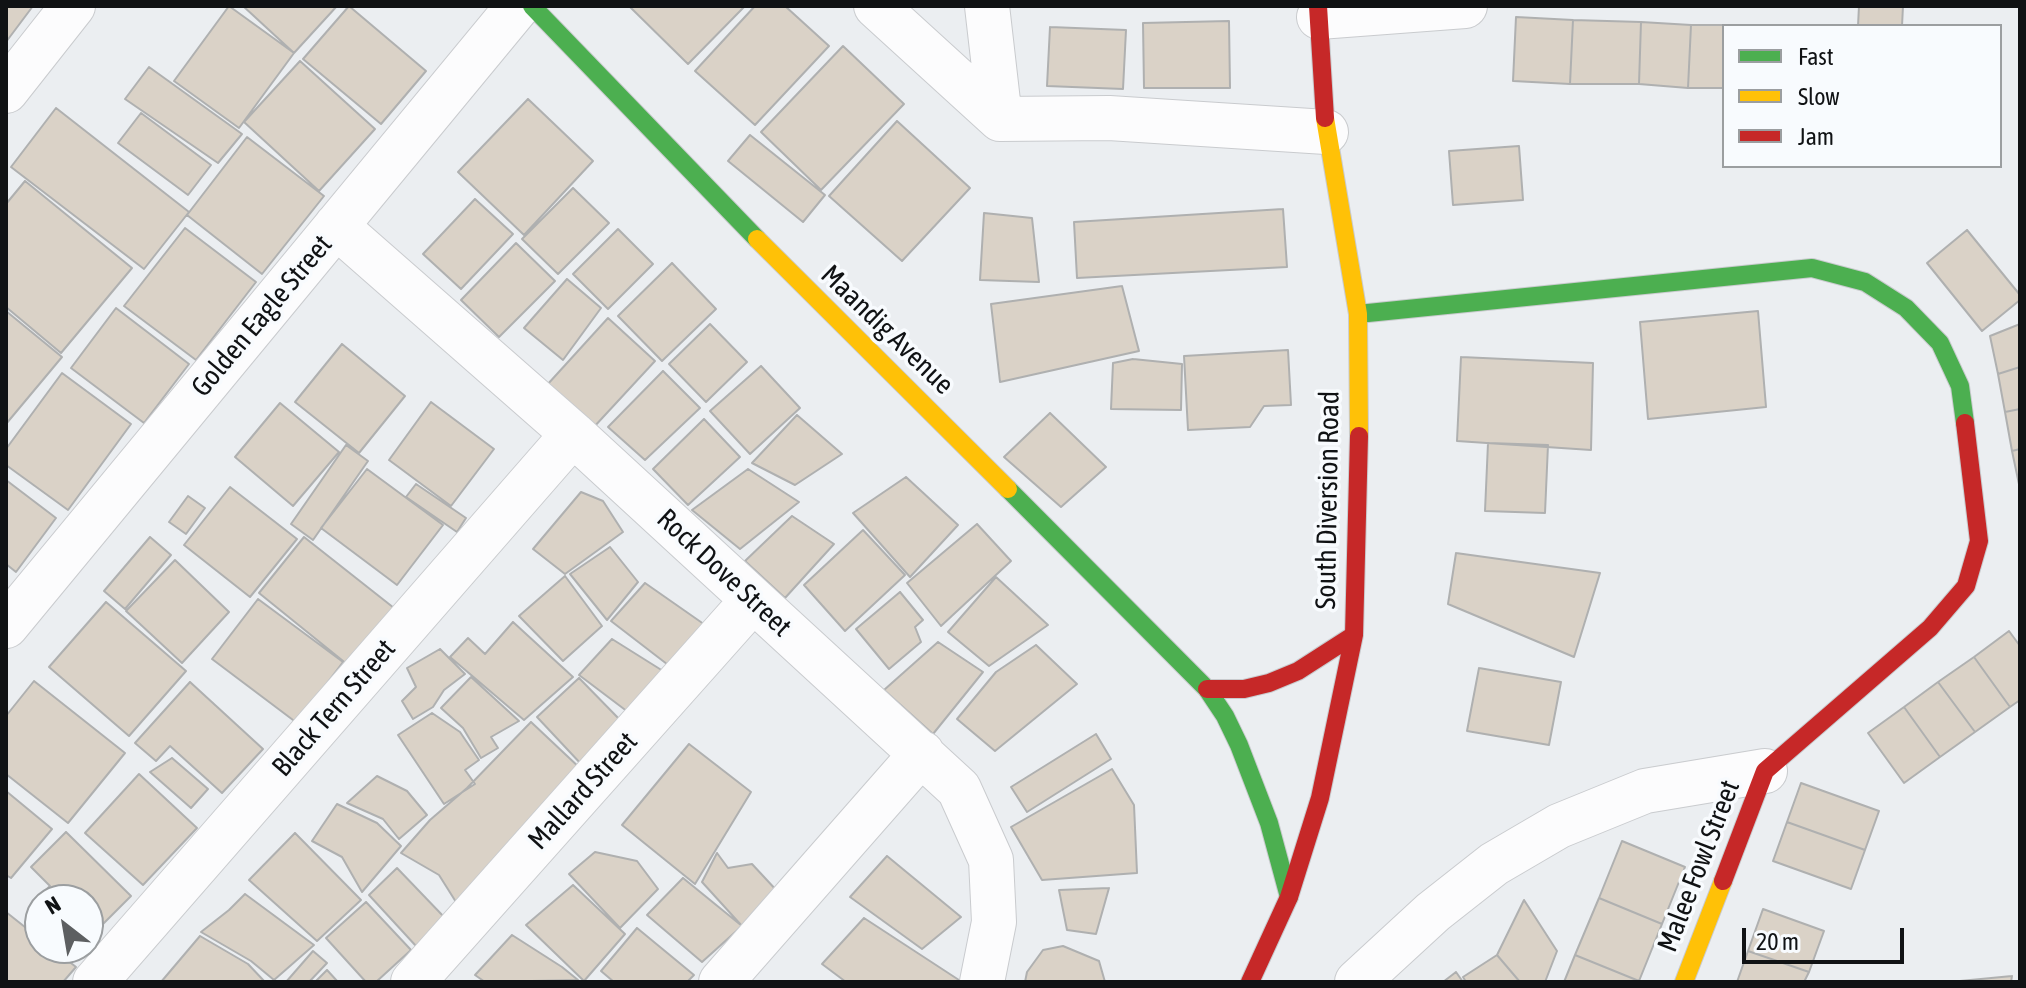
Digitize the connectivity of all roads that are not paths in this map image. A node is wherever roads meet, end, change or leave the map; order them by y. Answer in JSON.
{"nodes":[{"id":1,"x":73,"y":6,"type":"edge"},
{"id":2,"x":518,"y":6,"type":"edge"},
{"id":3,"x":532,"y":6,"type":"edge"},
{"id":4,"x":876,"y":6,"type":"edge"},
{"id":5,"x":987,"y":6,"type":"edge"},
{"id":6,"x":1465,"y":6,"type":"edge"},
{"id":7,"x":1318,"y":12,"type":"edge"},
{"id":8,"x":6,"y":91,"type":"edge"},
{"id":9,"x":1000,"y":119,"type":"junction"},
{"id":10,"x":1326,"y":132,"type":"junction"},
{"id":11,"x":336,"y":226,"type":"junction"},
{"id":12,"x":1358,"y":314,"type":"junction"},
{"id":13,"x":573,"y":434,"type":"junction"},
{"id":14,"x":753,"y":600,"type":"junction"},
{"id":15,"x":6,"y":626,"type":"edge"},
{"id":16,"x":1354,"y":635,"type":"junction"},
{"id":17,"x":1207,"y":689,"type":"junction"},
{"id":18,"x":922,"y":753,"type":"junction"},
{"id":19,"x":1765,"y":771,"type":"junction"},
{"id":20,"x":1289,"y":897,"type":"junction"},
{"id":21,"x":95,"y":982,"type":"edge"},
{"id":22,"x":413,"y":982,"type":"edge"},
{"id":23,"x":721,"y":982,"type":"edge"},
{"id":24,"x":982,"y":982,"type":"edge"},
{"id":25,"x":1250,"y":982,"type":"edge"},
{"id":26,"x":1357,"y":982,"type":"edge"},
{"id":27,"x":1684,"y":982,"type":"edge"}],
"edges":[{"from":1,"to":8,"type":"street"},
{"from":2,"to":11,"type":"street","name":"Golden Eagle Street"},
{"from":3,"to":17,"type":"street","name":"Maandig Avenue"},
{"from":4,"to":9,"type":"street"},
{"from":5,"to":9,"type":"street"},
{"from":6,"to":7,"type":"street"},
{"from":7,"to":10,"type":"street","name":"South Diversion Road"},
{"from":9,"to":10,"type":"street"},
{"from":10,"to":12,"type":"street","name":"South Diversion Road"},
{"from":11,"to":13,"type":"street","name":"Rock Dove Street"},
{"from":11,"to":15,"type":"street","name":"Golden Eagle Street"},
{"from":12,"to":16,"type":"street","name":"South Diversion Road"},
{"from":12,"to":19,"type":"street"},
{"from":13,"to":14,"type":"street","name":"Rock Dove Street"},
{"from":13,"to":21,"type":"street","name":"Black Tern Street"},
{"from":14,"to":18,"type":"street","name":"Rock Dove Street"},
{"from":14,"to":22,"type":"street","name":"Mallard Street"},
{"from":16,"to":17,"type":"street"},
{"from":16,"to":20,"type":"street","name":"South Diversion Road"},
{"from":17,"to":20,"type":"street","name":"Maandig Avenue"},
{"from":18,"to":23,"type":"street"},
{"from":18,"to":24,"type":"street","name":"Rock Dove Street"},
{"from":19,"to":26,"type":"street"},
{"from":19,"to":27,"type":"street","name":"Malee Fowl Street"},
{"from":20,"to":25,"type":"street","name":"South Diversion Road"}]}
